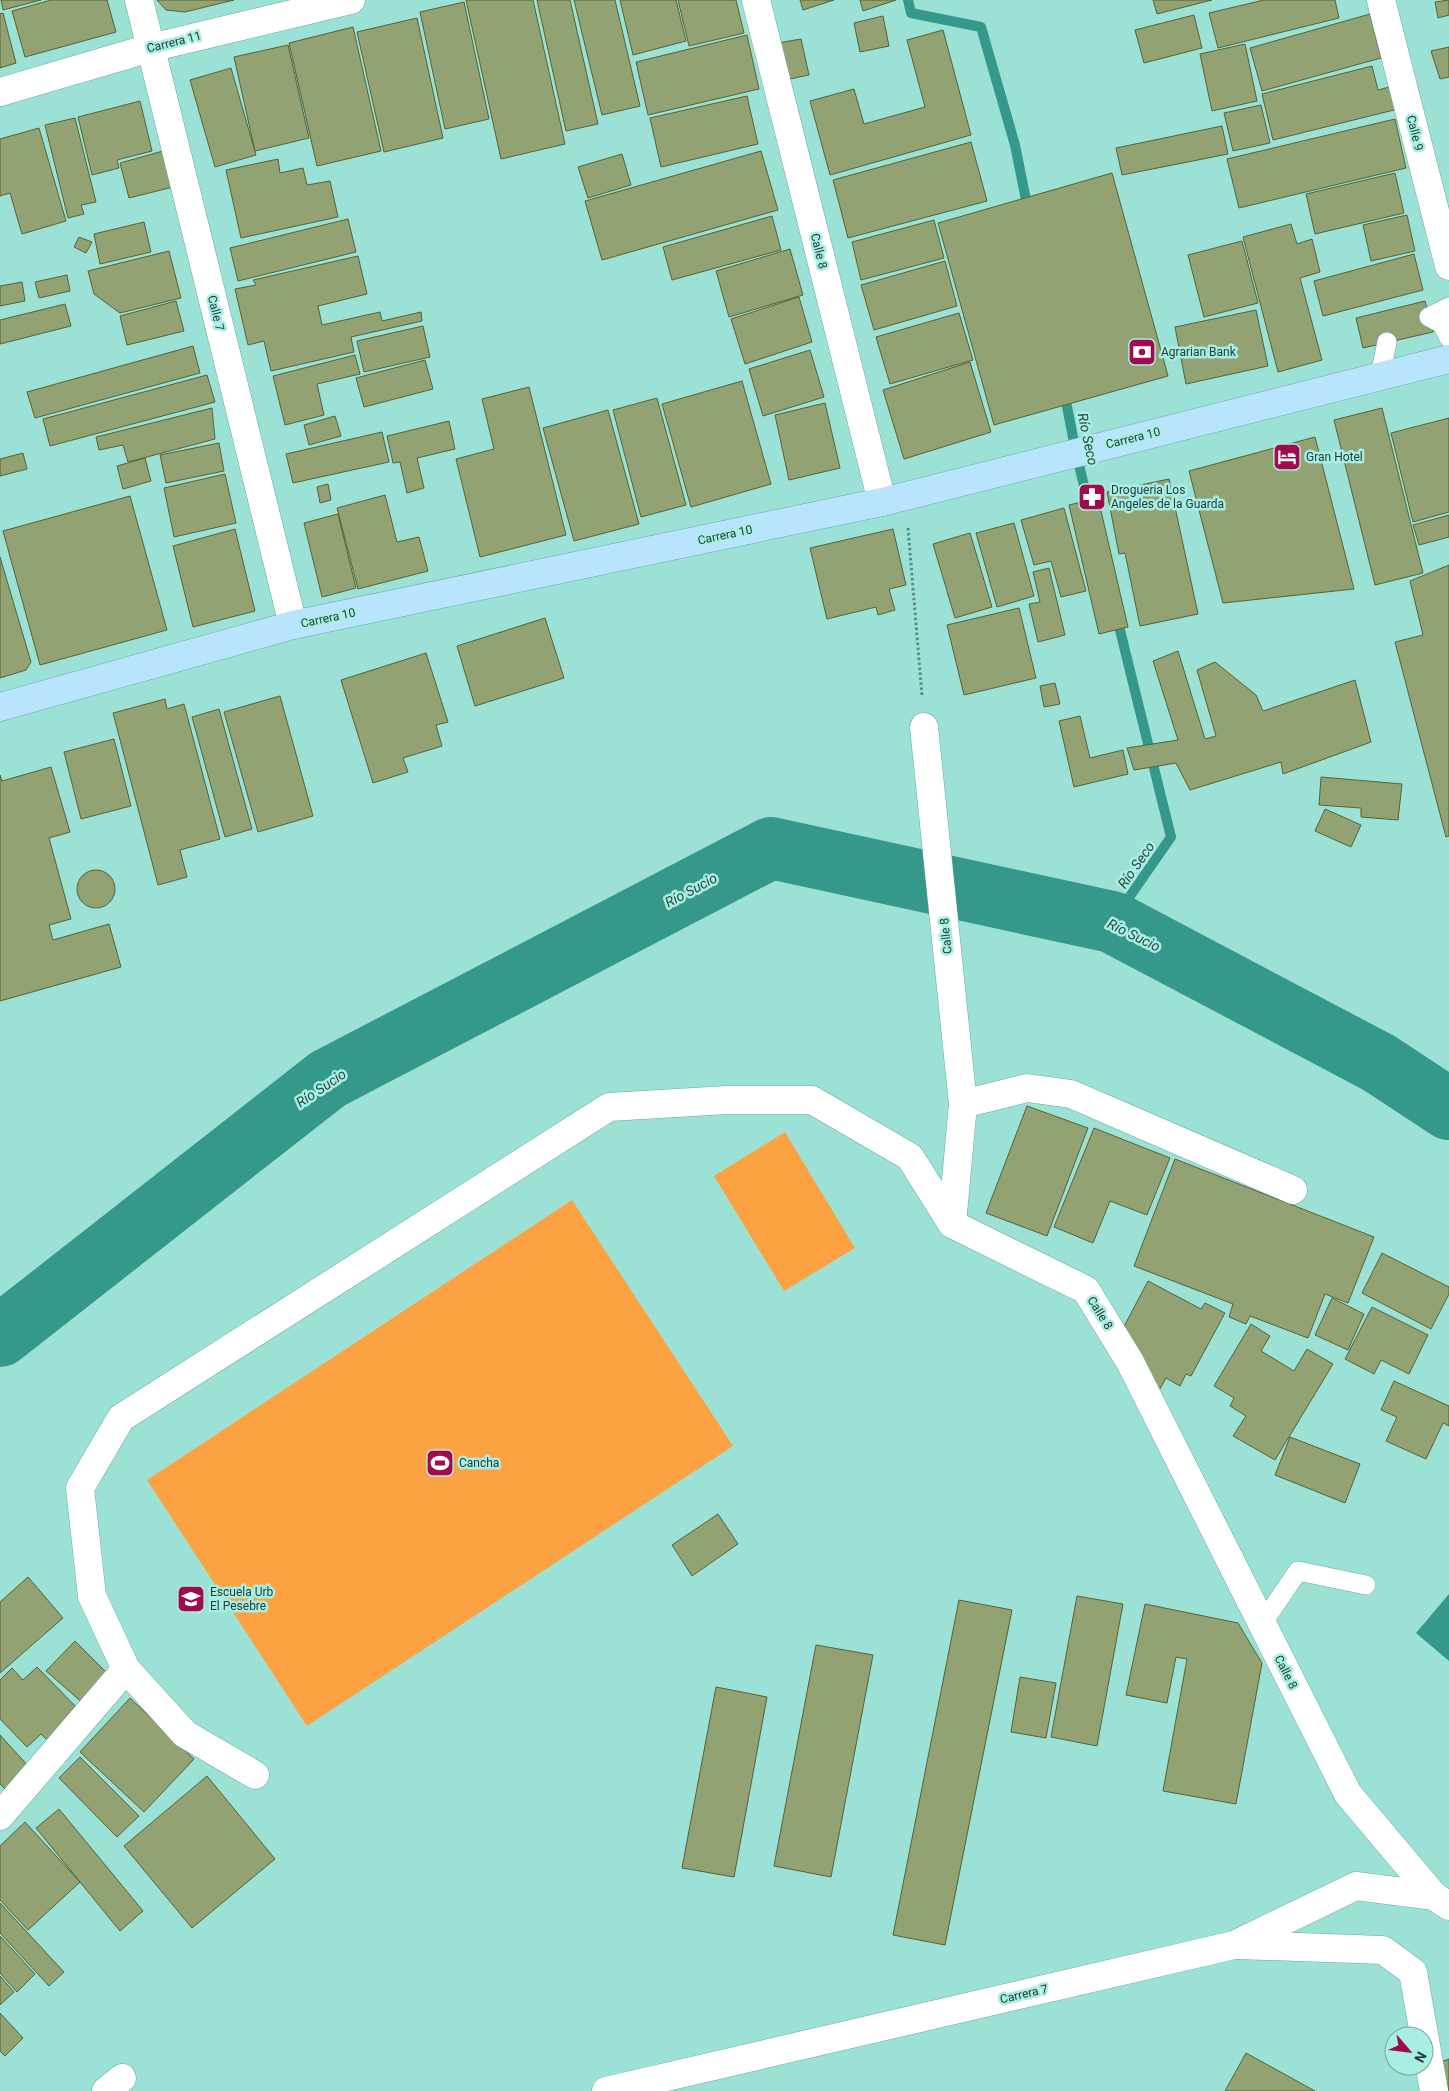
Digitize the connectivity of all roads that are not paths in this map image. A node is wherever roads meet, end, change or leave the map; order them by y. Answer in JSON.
{"nodes":[{"id":1,"x":139,"y":0,"type":"edge"},
{"id":2,"x":351,"y":0,"type":"edge"},
{"id":3,"x":756,"y":0,"type":"edge"},
{"id":4,"x":1381,"y":0,"type":"edge"},
{"id":5,"x":150,"y":48,"type":"junction"},
{"id":6,"x":0,"y":92,"type":"edge"},
{"id":7,"x":1449,"y":266,"type":"edge"},
{"id":8,"x":1449,"y":307,"type":"edge"},
{"id":9,"x":1449,"y":338,"type":"edge"},
{"id":10,"x":1386,"y":342,"type":"dead end"},
{"id":11,"x":1449,"y":359,"type":"edge"},
{"id":12,"x":1380,"y":376,"type":"junction"},
{"id":13,"x":894,"y":498,"type":"junction"},
{"id":14,"x":293,"y":625,"type":"junction"},
{"id":15,"x":0,"y":707,"type":"edge"},
{"id":16,"x":924,"y":727,"type":"road end"},
{"id":17,"x":963,"y":1104,"type":"junction"},
{"id":18,"x":1293,"y":1190,"type":"dead end"},
{"id":19,"x":952,"y":1224,"type":"junction"},
{"id":20,"x":1366,"y":1586,"type":"dead end"},
{"id":21,"x":1262,"y":1624,"type":"junction"},
{"id":22,"x":126,"y":1669,"type":"junction"},
{"id":23,"x":255,"y":1775,"type":"dead end"},
{"id":24,"x":0,"y":1816,"type":"edge"},
{"id":25,"x":1442,"y":1901,"type":"edge"},
{"id":26,"x":1234,"y":1945,"type":"junction"},
{"id":27,"x":606,"y":2091,"type":"edge"},
{"id":28,"x":1434,"y":2091,"type":"edge"}],
"edges":[{"from":1,"to":5,"type":"street","name":"Calle 7"},
{"from":2,"to":5,"type":"street","name":"Carrera 11"},
{"from":3,"to":13,"type":"street","name":"Calle 8"},
{"from":4,"to":7,"type":"street","name":"Calle 9"},
{"from":5,"to":6,"type":"street","name":"Carrera 11"},
{"from":5,"to":14,"type":"street","name":"Calle 7"},
{"from":8,"to":9,"type":"lane"},
{"from":10,"to":12,"type":"lane"},
{"from":11,"to":12,"type":"main road","name":"Carrera 10"},
{"from":12,"to":13,"type":"main road","name":"Carrera 10"},
{"from":13,"to":14,"type":"main road","name":"Carrera 10"},
{"from":14,"to":15,"type":"main road","name":"Carrera 10"},
{"from":16,"to":17,"type":"street","name":"Calle 8"},
{"from":17,"to":18,"type":"street"},
{"from":17,"to":19,"type":"street","name":"Calle 8"},
{"from":19,"to":21,"type":"street","name":"Calle 8"},
{"from":19,"to":22,"type":"street"},
{"from":20,"to":21,"type":"lane"},
{"from":21,"to":25,"type":"street","name":"Calle 8"},
{"from":22,"to":23,"type":"street"},
{"from":22,"to":24,"type":"street"},
{"from":25,"to":26,"type":"street","name":"Carrera 7"},
{"from":26,"to":27,"type":"street","name":"Carrera 7"},
{"from":26,"to":28,"type":"street"}]}
